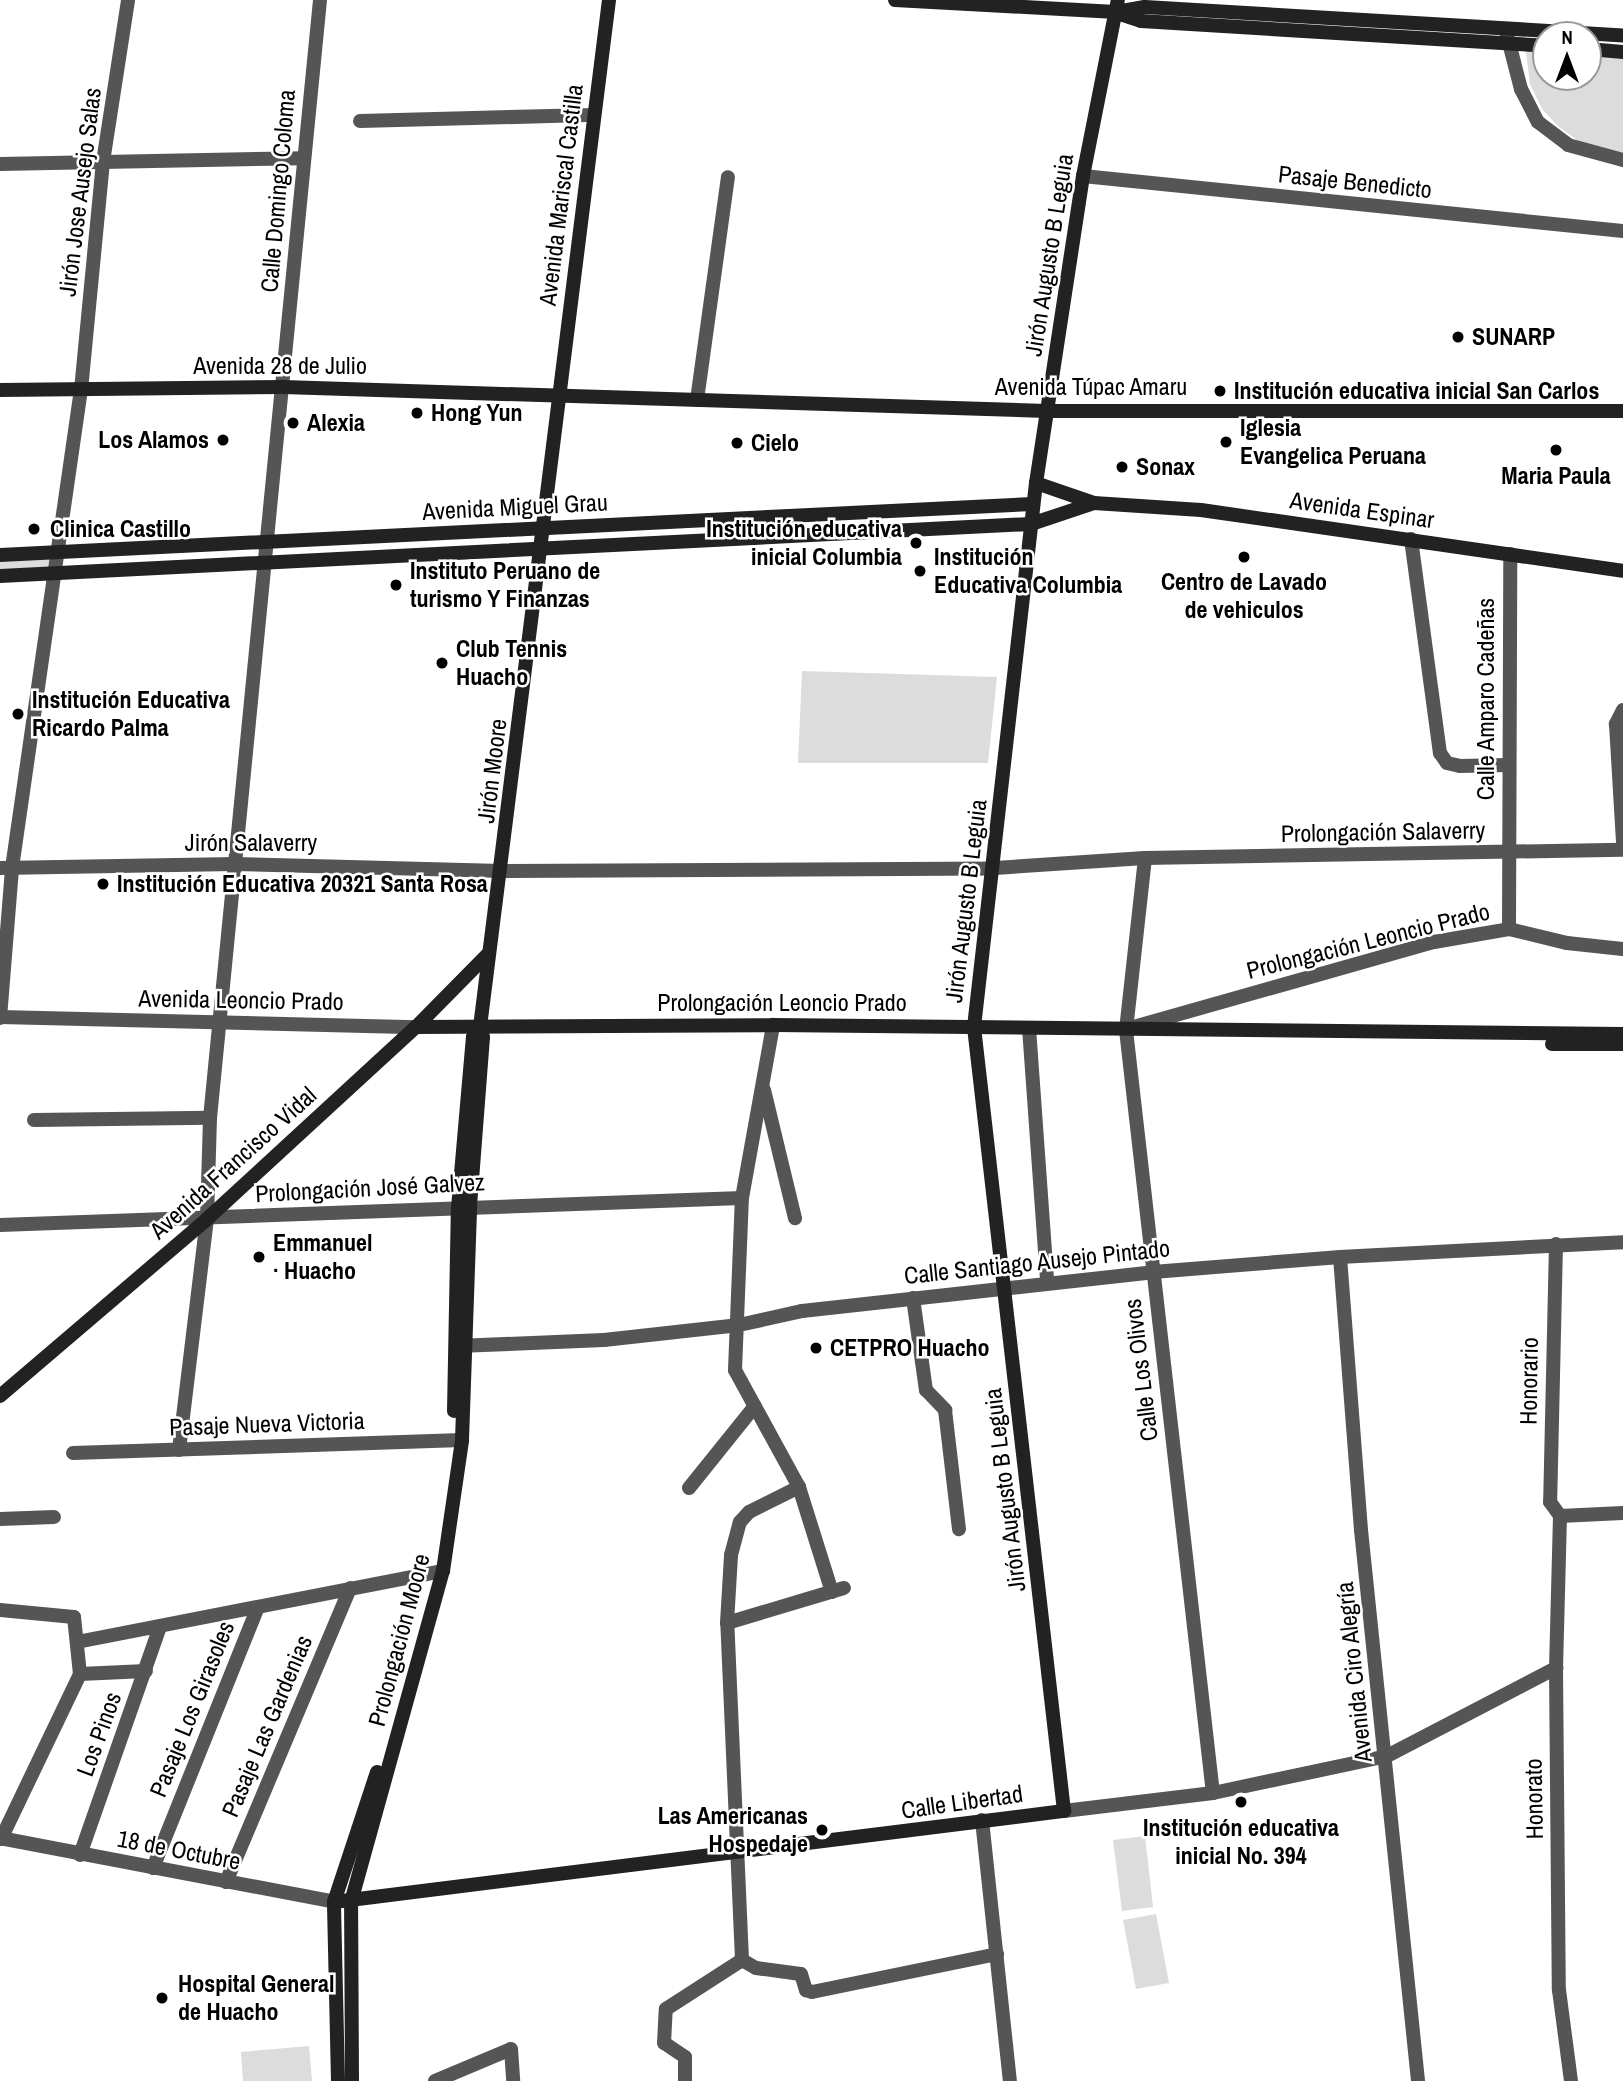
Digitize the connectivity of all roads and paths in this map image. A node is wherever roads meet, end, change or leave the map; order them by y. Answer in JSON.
{"nodes":[{"id":1,"x":128,"y":0,"type":"edge"},
{"id":2,"x":320,"y":0,"type":"edge"},
{"id":3,"x":609,"y":0,"type":"edge"},
{"id":4,"x":895,"y":0,"type":"edge"},
{"id":5,"x":1117,"y":6,"type":"edge"},
{"id":6,"x":1623,"y":35,"type":"edge"},
{"id":7,"x":1507,"y":36,"type":"junction"},
{"id":8,"x":1532,"y":42,"type":"edge"},
{"id":9,"x":1602,"y":50,"type":"edge"},
{"id":10,"x":1623,"y":52,"type":"edge"},
{"id":11,"x":594,"y":115,"type":"junction"},
{"id":12,"x":360,"y":121,"type":"dead end"},
{"id":13,"x":303,"y":158,"type":"junction"},
{"id":14,"x":1623,"y":160,"type":"edge"},
{"id":15,"x":103,"y":162,"type":"junction"},
{"id":16,"x":0,"y":164,"type":"edge"},
{"id":17,"x":1083,"y":176,"type":"junction"},
{"id":18,"x":728,"y":177,"type":"dead end"},
{"id":19,"x":1623,"y":230,"type":"edge"},
{"id":20,"x":283,"y":387,"type":"junction"},
{"id":21,"x":0,"y":390,"type":"edge"},
{"id":22,"x":81,"y":390,"type":"junction"},
{"id":23,"x":559,"y":395,"type":"junction"},
{"id":24,"x":697,"y":400,"type":"junction"},
{"id":25,"x":1047,"y":411,"type":"junction"},
{"id":26,"x":1623,"y":411,"type":"edge"},
{"id":27,"x":1036,"y":483,"type":"junction"},
{"id":28,"x":1094,"y":503,"type":"junction"},
{"id":29,"x":1033,"y":504,"type":"junction"},
{"id":30,"x":1031,"y":524,"type":"junction"},
{"id":31,"x":546,"y":529,"type":"junction"},
{"id":32,"x":1411,"y":539,"type":"junction"},
{"id":33,"x":268,"y":542,"type":"junction"},
{"id":34,"x":544,"y":548,"type":"junction"},
{"id":35,"x":55,"y":552,"type":"junction"},
{"id":36,"x":1510,"y":554,"type":"junction"},
{"id":37,"x":0,"y":555,"type":"edge"},
{"id":38,"x":266,"y":564,"type":"junction"},
{"id":39,"x":1623,"y":571,"type":"edge"},
{"id":40,"x":53,"y":573,"type":"junction"},
{"id":41,"x":0,"y":576,"type":"edge"},
{"id":42,"x":1619,"y":717,"type":"edge"},
{"id":43,"x":1507,"y":765,"type":"junction"},
{"id":44,"x":1623,"y":843,"type":"edge"},
{"id":45,"x":1623,"y":849,"type":"edge"},
{"id":46,"x":1510,"y":852,"type":"junction"},
{"id":47,"x":1144,"y":859,"type":"junction"},
{"id":48,"x":235,"y":864,"type":"junction"},
{"id":49,"x":6,"y":868,"type":"edge"},
{"id":50,"x":995,"y":868,"type":"junction"},
{"id":51,"x":502,"y":871,"type":"junction"},
{"id":52,"x":1509,"y":929,"type":"junction"},
{"id":53,"x":1623,"y":949,"type":"edge"},
{"id":54,"x":488,"y":954,"type":"junction"},
{"id":55,"x":0,"y":1017,"type":"edge"},
{"id":56,"x":220,"y":1022,"type":"junction"},
{"id":57,"x":773,"y":1025,"type":"junction"},
{"id":58,"x":416,"y":1027,"type":"junction"},
{"id":59,"x":480,"y":1027,"type":"junction"},
{"id":60,"x":974,"y":1027,"type":"junction"},
{"id":61,"x":1029,"y":1028,"type":"junction"},
{"id":62,"x":1126,"y":1030,"type":"junction"},
{"id":63,"x":1623,"y":1034,"type":"edge"},
{"id":64,"x":1623,"y":1044,"type":"edge"},
{"id":65,"x":763,"y":1086,"type":"junction"},
{"id":66,"x":210,"y":1118,"type":"junction"},
{"id":67,"x":34,"y":1120,"type":"dead end"},
{"id":68,"x":742,"y":1198,"type":"junction"},
{"id":69,"x":464,"y":1207,"type":"junction"},
{"id":70,"x":795,"y":1218,"type":"dead end"},
{"id":71,"x":206,"y":1219,"type":"junction"},
{"id":72,"x":0,"y":1225,"type":"edge"},
{"id":73,"x":1623,"y":1242,"type":"edge"},
{"id":74,"x":1556,"y":1244,"type":"junction"},
{"id":75,"x":1340,"y":1257,"type":"junction"},
{"id":76,"x":1153,"y":1272,"type":"junction"},
{"id":77,"x":1047,"y":1282,"type":"junction"},
{"id":78,"x":1004,"y":1286,"type":"junction"},
{"id":79,"x":914,"y":1298,"type":"junction"},
{"id":80,"x":739,"y":1325,"type":"junction"},
{"id":81,"x":463,"y":1345,"type":"junction"},
{"id":82,"x":0,"y":1396,"type":"edge"},
{"id":83,"x":755,"y":1406,"type":"junction"},
{"id":84,"x":457,"y":1440,"type":"junction"},
{"id":85,"x":179,"y":1450,"type":"junction"},
{"id":86,"x":73,"y":1453,"type":"dead end"},
{"id":87,"x":799,"y":1487,"type":"junction"},
{"id":88,"x":688,"y":1488,"type":"dead end"},
{"id":89,"x":1623,"y":1513,"type":"edge"},
{"id":90,"x":1560,"y":1516,"type":"junction"},
{"id":91,"x":54,"y":1517,"type":"dead end"},
{"id":92,"x":0,"y":1519,"type":"edge"},
{"id":93,"x":960,"y":1529,"type":"dead end"},
{"id":94,"x":438,"y":1572,"type":"junction"},
{"id":95,"x":350,"y":1588,"type":"junction"},
{"id":96,"x":258,"y":1607,"type":"junction"},
{"id":97,"x":0,"y":1610,"type":"edge"},
{"id":98,"x":727,"y":1623,"type":"junction"},
{"id":99,"x":160,"y":1627,"type":"junction"},
{"id":100,"x":77,"y":1642,"type":"junction"},
{"id":101,"x":1556,"y":1668,"type":"junction"},
{"id":102,"x":146,"y":1671,"type":"junction"},
{"id":103,"x":80,"y":1674,"type":"junction"},
{"id":104,"x":1387,"y":1756,"type":"junction"},
{"id":105,"x":1213,"y":1793,"type":"junction"},
{"id":106,"x":1064,"y":1811,"type":"junction"},
{"id":107,"x":982,"y":1820,"type":"junction"},
{"id":108,"x":1,"y":1838,"type":"edge"},
{"id":109,"x":80,"y":1855,"type":"junction"},
{"id":110,"x":734,"y":1855,"type":"junction"},
{"id":111,"x":153,"y":1868,"type":"junction"},
{"id":112,"x":226,"y":1882,"type":"junction"},
{"id":113,"x":334,"y":1902,"type":"junction"},
{"id":114,"x":351,"y":1902,"type":"junction"},
{"id":115,"x":997,"y":1954,"type":"junction"},
{"id":116,"x":742,"y":1960,"type":"junction"},
{"id":117,"x":338,"y":2081,"type":"edge"},
{"id":118,"x":352,"y":2081,"type":"edge"},
{"id":119,"x":435,"y":2081,"type":"edge"},
{"id":120,"x":513,"y":2081,"type":"edge"},
{"id":121,"x":685,"y":2081,"type":"edge"},
{"id":122,"x":1010,"y":2081,"type":"edge"},
{"id":123,"x":1418,"y":2081,"type":"edge"},
{"id":124,"x":1571,"y":2081,"type":"edge"}],
"edges":[{"from":1,"to":15,"type":"street","name":"Jirón Jose Ausejo Salas"},
{"from":2,"to":13,"type":"street","name":"Calle Domingo Coloma"},
{"from":3,"to":11,"type":"street","name":"Avenida Mariscal Castilla"},
{"from":4,"to":5,"type":"street"},
{"from":5,"to":7,"type":"street"},
{"from":5,"to":17,"type":"street","name":"Jirón Augusto B Leguia"},
{"from":6,"to":7,"type":"street"},
{"from":7,"to":8,"type":"street"},
{"from":7,"to":14,"type":"street"},
{"from":9,"to":10,"type":"street"},
{"from":11,"to":12,"type":"street"},
{"from":11,"to":23,"type":"street","name":"Avenida Mariscal Castilla"},
{"from":13,"to":15,"type":"street"},
{"from":13,"to":20,"type":"street","name":"Calle Domingo Coloma"},
{"from":15,"to":16,"type":"street"},
{"from":15,"to":22,"type":"street","name":"Jirón Jose Ausejo Salas"},
{"from":17,"to":19,"type":"street","name":"Pasaje Benedicto"},
{"from":17,"to":25,"type":"street","name":"Jirón Augusto B Leguia"},
{"from":18,"to":24,"type":"street"},
{"from":20,"to":22,"type":"street","name":"Avenida 28 de Julio"},
{"from":20,"to":23,"type":"street","name":"Avenida 28 de Julio"},
{"from":20,"to":33,"type":"street","name":"Calle Domingo Coloma"},
{"from":21,"to":22,"type":"street","name":"Avenida 28 de Julio"},
{"from":22,"to":35,"type":"street","name":"Jirón Jose Ausejo Salas"},
{"from":23,"to":24,"type":"street","name":"Avenida Túpac Amaru"},
{"from":23,"to":31,"type":"street","name":"Jirón Moore"},
{"from":24,"to":25,"type":"street","name":"Avenida Túpac Amaru"},
{"from":25,"to":26,"type":"street","name":"Avenida Túpac Amaru"},
{"from":25,"to":27,"type":"street","name":"Jirón Augusto B Leguia"},
{"from":27,"to":28,"type":"street","name":"Avenida Espinar"},
{"from":27,"to":29,"type":"street","name":"Jirón Augusto B Leguia"},
{"from":28,"to":30,"type":"street","name":"Avenida Espinar"},
{"from":28,"to":32,"type":"street","name":"Avenida Espinar"},
{"from":29,"to":30,"type":"street","name":"Jirón Augusto B Leguia"},
{"from":29,"to":31,"type":"street","name":"Avenida Miguel Grau"},
{"from":30,"to":34,"type":"street","name":"Avenida Miguel Grau"},
{"from":30,"to":50,"type":"street","name":"Jirón Augusto B Leguia"},
{"from":31,"to":33,"type":"street","name":"Avenida Miguel Grau"},
{"from":31,"to":34,"type":"street","name":"Jirón Moore"},
{"from":32,"to":36,"type":"street","name":"Avenida Espinar"},
{"from":32,"to":43,"type":"street"},
{"from":33,"to":35,"type":"street","name":"Avenida Miguel Grau"},
{"from":33,"to":38,"type":"street","name":"Calle Domingo Coloma"},
{"from":34,"to":38,"type":"street","name":"Avenida Miguel Grau"},
{"from":34,"to":51,"type":"street","name":"Jirón Moore"},
{"from":35,"to":37,"type":"street","name":"Avenida Miguel Grau"},
{"from":35,"to":40,"type":"street","name":"Jirón Jose Ausejo Salas"},
{"from":36,"to":39,"type":"street","name":"Avenida Espinar"},
{"from":36,"to":43,"type":"street","name":"Calle Amparo Cadeñas"},
{"from":38,"to":40,"type":"street","name":"Avenida Miguel Grau"},
{"from":38,"to":48,"type":"street","name":"Calle Domingo Coloma"},
{"from":40,"to":41,"type":"street","name":"Avenida Miguel Grau"},
{"from":40,"to":49,"type":"street","name":"Jirón Jose Ausejo Salas"},
{"from":42,"to":44,"type":"street"},
{"from":43,"to":46,"type":"street","name":"Calle Amparo Cadeñas"},
{"from":45,"to":46,"type":"street","name":"Prolongación Salaverry"},
{"from":46,"to":47,"type":"street","name":"Prolongación Salaverry"},
{"from":46,"to":52,"type":"street","name":"Calle Amparo Cadeñas"},
{"from":47,"to":50,"type":"street","name":"Prolongación Salaverry"},
{"from":47,"to":62,"type":"street","name":"Calle Los Olivos"},
{"from":48,"to":49,"type":"street","name":"Jirón Salaverry"},
{"from":48,"to":51,"type":"street","name":"Jirón Salaverry"},
{"from":48,"to":56,"type":"street","name":"Calle Domingo Coloma"},
{"from":49,"to":55,"type":"street","name":"Jirón Jose Ausejo Salas"},
{"from":50,"to":51,"type":"street","name":"Jirón Salaverry"},
{"from":50,"to":60,"type":"street","name":"Jirón Augusto B Leguia"},
{"from":51,"to":54,"type":"street","name":"Jirón Moore"},
{"from":52,"to":53,"type":"street","name":"Prolongación Leoncio Prado"},
{"from":52,"to":62,"type":"street","name":"Prolongación Leoncio Prado"},
{"from":54,"to":58,"type":"street","name":"Avenida Francisco Vidal"},
{"from":54,"to":59,"type":"street","name":"Jirón Moore"},
{"from":55,"to":56,"type":"street","name":"Avenida Leoncio Prado"},
{"from":56,"to":58,"type":"street","name":"Avenida Leoncio Prado"},
{"from":56,"to":66,"type":"street","name":"Calle Domingo Coloma"},
{"from":57,"to":59,"type":"street","name":"Prolongación Leoncio Prado"},
{"from":57,"to":60,"type":"street","name":"Prolongación Leoncio Prado"},
{"from":57,"to":65,"type":"street"},
{"from":58,"to":59,"type":"street","name":"Avenida Leoncio Prado"},
{"from":58,"to":71,"type":"street","name":"Avenida Francisco Vidal"},
{"from":59,"to":69,"type":"street","name":"Jirón Moore"},
{"from":60,"to":61,"type":"street","name":"Prolongación Leoncio Prado"},
{"from":60,"to":78,"type":"street","name":"Jirón Augusto B Leguia"},
{"from":61,"to":62,"type":"street","name":"Prolongación Leoncio Prado"},
{"from":61,"to":77,"type":"street"},
{"from":62,"to":63,"type":"street","name":"Prolongación Leoncio Prado"},
{"from":62,"to":64,"type":"street","name":"Prolongación Leoncio Prado"},
{"from":62,"to":76,"type":"street","name":"Calle Los Olivos"},
{"from":65,"to":68,"type":"street"},
{"from":65,"to":70,"type":"street"},
{"from":66,"to":67,"type":"street"},
{"from":66,"to":71,"type":"street","name":"Calle Domingo Coloma"},
{"from":68,"to":69,"type":"street","name":"Prolongación José Galvez"},
{"from":68,"to":80,"type":"street"},
{"from":69,"to":71,"type":"street","name":"Prolongación José Galvez"},
{"from":69,"to":81,"type":"street","name":"Prolongación Moore"},
{"from":71,"to":72,"type":"street","name":"Prolongación José Galvez"},
{"from":71,"to":82,"type":"street","name":"Avenida Francisco Vidal"},
{"from":71,"to":85,"type":"street","name":"Calle Domingo Coloma"},
{"from":73,"to":74,"type":"street","name":"Calle Santiago Ausejo Pintado"},
{"from":74,"to":75,"type":"street","name":"Calle Santiago Ausejo Pintado"},
{"from":74,"to":90,"type":"street","name":"Honorario"},
{"from":75,"to":76,"type":"street","name":"Calle Santiago Ausejo Pintado"},
{"from":75,"to":104,"type":"street","name":"Avenida Ciro Alegría"},
{"from":76,"to":77,"type":"street","name":"Calle Santiago Ausejo Pintado"},
{"from":76,"to":105,"type":"street","name":"Calle Los Olivos"},
{"from":77,"to":78,"type":"street","name":"Calle Santiago Ausejo Pintado"},
{"from":78,"to":79,"type":"street","name":"Calle Santiago Ausejo Pintado"},
{"from":78,"to":106,"type":"street","name":"Jirón Augusto B Leguia"},
{"from":79,"to":80,"type":"street","name":"Calle Santiago Ausejo Pintado"},
{"from":79,"to":93,"type":"street"},
{"from":80,"to":81,"type":"street","name":"Calle Santiago Ausejo Pintado"},
{"from":80,"to":83,"type":"street"},
{"from":81,"to":84,"type":"street","name":"Prolongación Moore"},
{"from":83,"to":87,"type":"street"},
{"from":83,"to":88,"type":"street"},
{"from":84,"to":85,"type":"street","name":"Pasaje Nueva Victoria"},
{"from":84,"to":94,"type":"street","name":"Prolongación Moore"},
{"from":85,"to":86,"type":"street","name":"Pasaje Nueva Victoria"},
{"from":87,"to":98,"type":"street"},
{"from":87,"to":98,"type":"street"},
{"from":89,"to":90,"type":"street"},
{"from":90,"to":101,"type":"street","name":"Honorato"},
{"from":91,"to":92,"type":"street"},
{"from":94,"to":95,"type":"street"},
{"from":94,"to":113,"type":"street","name":"Prolongación Moore"},
{"from":94,"to":114,"type":"street","name":"Prolongación Moore"},
{"from":95,"to":96,"type":"street"},
{"from":95,"to":112,"type":"street","name":"Pasaje Las Gardenias"},
{"from":96,"to":99,"type":"street"},
{"from":96,"to":111,"type":"street","name":"Pasaje Los Girasoles"},
{"from":97,"to":100,"type":"street"},
{"from":98,"to":110,"type":"street"},
{"from":99,"to":100,"type":"street"},
{"from":99,"to":102,"type":"street","name":"Los Pinos"},
{"from":100,"to":103,"type":"street"},
{"from":101,"to":104,"type":"street","name":"Calle Libertad"},
{"from":101,"to":124,"type":"street","name":"Honorato"},
{"from":102,"to":103,"type":"street"},
{"from":102,"to":109,"type":"street","name":"Los Pinos"},
{"from":103,"to":108,"type":"street"},
{"from":104,"to":105,"type":"street","name":"Calle Libertad"},
{"from":104,"to":123,"type":"street","name":"Avenida Ciro Alegría"},
{"from":105,"to":106,"type":"street","name":"Calle Libertad"},
{"from":106,"to":107,"type":"street","name":"Calle Libertad"},
{"from":107,"to":110,"type":"street","name":"Calle Libertad"},
{"from":107,"to":115,"type":"street"},
{"from":108,"to":109,"type":"street","name":"18 de Octubre"},
{"from":109,"to":111,"type":"street","name":"18 de Octubre"},
{"from":110,"to":114,"type":"street","name":"Calle Libertad"},
{"from":110,"to":116,"type":"street"},
{"from":111,"to":112,"type":"street","name":"18 de Octubre"},
{"from":112,"to":113,"type":"street","name":"18 de Octubre"},
{"from":113,"to":114,"type":"street","name":"18 de Octubre"},
{"from":113,"to":117,"type":"street","name":"Prolongación Moore"},
{"from":114,"to":118,"type":"street","name":"Prolongación Moore"},
{"from":115,"to":116,"type":"street"},
{"from":115,"to":122,"type":"street"},
{"from":116,"to":121,"type":"street"},
{"from":119,"to":120,"type":"street"}]}
